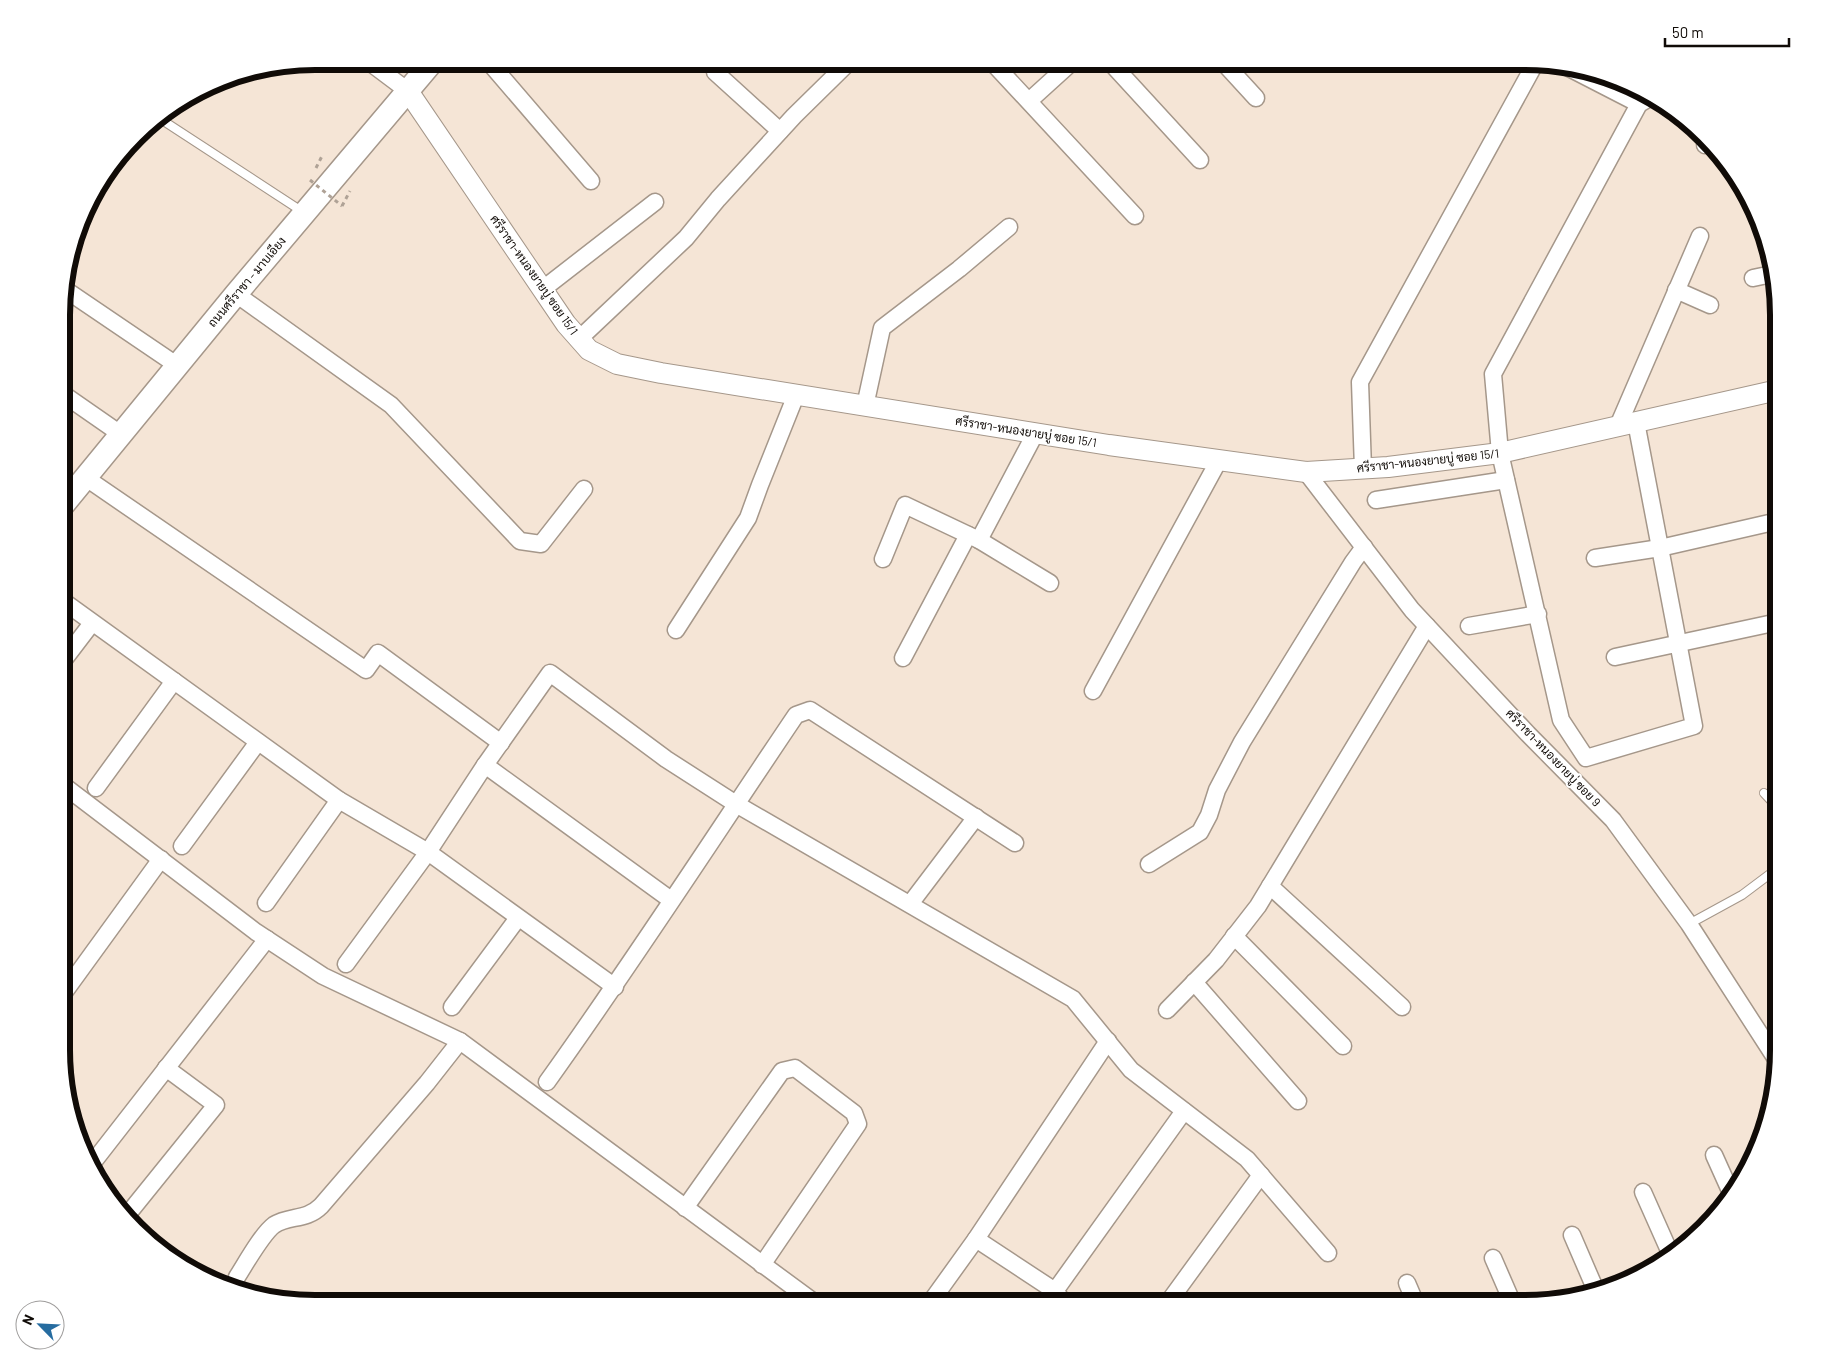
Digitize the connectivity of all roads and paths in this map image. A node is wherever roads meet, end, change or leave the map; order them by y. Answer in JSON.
{"nodes":[{"id":1,"x":380,"y":70,"type":"edge"},
{"id":2,"x":426,"y":70,"type":"edge"},
{"id":3,"x":496,"y":70,"type":"edge"},
{"id":4,"x":836,"y":70,"type":"edge"},
{"id":5,"x":1000,"y":70,"type":"edge"},
{"id":6,"x":1063,"y":70,"type":"edge"},
{"id":7,"x":1117,"y":70,"type":"edge"},
{"id":8,"x":1230,"y":70,"type":"edge"},
{"id":9,"x":1531,"y":70,"type":"edge"},
{"id":10,"x":715,"y":72,"type":"dead end"},
{"id":11,"x":408,"y":91,"type":"junction"},
{"id":12,"x":1256,"y":98,"type":"dead end"},
{"id":13,"x":1029,"y":101,"type":"junction"},
{"id":14,"x":1644,"y":101,"type":"edge"},
{"id":15,"x":165,"y":122,"type":"edge"},
{"id":16,"x":780,"y":131,"type":"junction"},
{"id":17,"x":1200,"y":160,"type":"dead end"},
{"id":18,"x":310,"y":180,"type":"dead end"},
{"id":19,"x":592,"y":181,"type":"dead end"},
{"id":20,"x":655,"y":202,"type":"dead end"},
{"id":21,"x":342,"y":206,"type":"dead end"},
{"id":22,"x":305,"y":213,"type":"junction"},
{"id":23,"x":1136,"y":216,"type":"dead end"},
{"id":24,"x":1009,"y":227,"type":"dead end"},
{"id":25,"x":1700,"y":236,"type":"dead end"},
{"id":26,"x":1767,"y":275,"type":"edge"},
{"id":27,"x":1753,"y":278,"type":"dead end"},
{"id":28,"x":542,"y":289,"type":"junction"},
{"id":29,"x":1676,"y":290,"type":"junction"},
{"id":30,"x":71,"y":294,"type":"edge"},
{"id":31,"x":236,"y":294,"type":"junction"},
{"id":32,"x":1710,"y":305,"type":"dead end"},
{"id":33,"x":579,"y":338,"type":"junction"},
{"id":34,"x":178,"y":366,"type":"junction"},
{"id":35,"x":1770,"y":392,"type":"edge"},
{"id":36,"x":796,"y":395,"type":"junction"},
{"id":37,"x":70,"y":399,"type":"edge"},
{"id":38,"x":865,"y":406,"type":"junction"},
{"id":39,"x":1627,"y":424,"type":"junction"},
{"id":40,"x":122,"y":434,"type":"junction"},
{"id":41,"x":1035,"y":434,"type":"junction"},
{"id":42,"x":1500,"y":453,"type":"junction"},
{"id":43,"x":1219,"y":460,"type":"junction"},
{"id":44,"x":1363,"y":469,"type":"junction"},
{"id":45,"x":1306,"y":472,"type":"junction"},
{"id":46,"x":86,"y":478,"type":"junction"},
{"id":47,"x":1506,"y":480,"type":"junction"},
{"id":48,"x":584,"y":489,"type":"dead end"},
{"id":49,"x":70,"y":497,"type":"edge"},
{"id":50,"x":1376,"y":500,"type":"dead end"},
{"id":51,"x":1770,"y":523,"type":"edge"},
{"id":52,"x":973,"y":537,"type":"junction"},
{"id":53,"x":1364,"y":547,"type":"junction"},
{"id":54,"x":1660,"y":548,"type":"junction"},
{"id":55,"x":1595,"y":558,"type":"dead end"},
{"id":56,"x":883,"y":559,"type":"dead end"},
{"id":57,"x":1050,"y":583,"type":"dead end"},
{"id":58,"x":70,"y":606,"type":"edge"},
{"id":59,"x":1538,"y":614,"type":"junction"},
{"id":60,"x":92,"y":623,"type":"junction"},
{"id":61,"x":1770,"y":624,"type":"edge"},
{"id":62,"x":1427,"y":626,"type":"junction"},
{"id":63,"x":1469,"y":626,"type":"dead end"},
{"id":64,"x":676,"y":630,"type":"dead end"},
{"id":65,"x":1678,"y":642,"type":"junction"},
{"id":66,"x":70,"y":652,"type":"edge"},
{"id":67,"x":1615,"y":657,"type":"dead end"},
{"id":68,"x":903,"y":658,"type":"dead end"},
{"id":69,"x":174,"y":681,"type":"junction"},
{"id":70,"x":1092,"y":691,"type":"dead end"},
{"id":71,"x":258,"y":742,"type":"junction"},
{"id":72,"x":501,"y":743,"type":"junction"},
{"id":73,"x":485,"y":765,"type":"junction"},
{"id":74,"x":96,"y":788,"type":"dead end"},
{"id":75,"x":70,"y":790,"type":"edge"},
{"id":76,"x":1764,"y":793,"type":"dead end"},
{"id":77,"x":1770,"y":799,"type":"edge"},
{"id":78,"x":339,"y":800,"type":"junction"},
{"id":79,"x":736,"y":804,"type":"junction"},
{"id":80,"x":976,"y":817,"type":"junction"},
{"id":81,"x":1015,"y":842,"type":"dead end"},
{"id":82,"x":182,"y":846,"type":"dead end"},
{"id":83,"x":428,"y":852,"type":"junction"},
{"id":84,"x":161,"y":859,"type":"junction"},
{"id":85,"x":1149,"y":864,"type":"dead end"},
{"id":86,"x":1770,"y":874,"type":"edge"},
{"id":87,"x":1270,"y":886,"type":"junction"},
{"id":88,"x":671,"y":900,"type":"junction"},
{"id":89,"x":266,"y":903,"type":"dead end"},
{"id":90,"x":910,"y":904,"type":"junction"},
{"id":91,"x":518,"y":918,"type":"junction"},
{"id":92,"x":1689,"y":924,"type":"junction"},
{"id":93,"x":1234,"y":936,"type":"junction"},
{"id":94,"x":267,"y":939,"type":"junction"},
{"id":95,"x":346,"y":964,"type":"dead end"},
{"id":96,"x":1194,"y":982,"type":"junction"},
{"id":97,"x":70,"y":984,"type":"edge"},
{"id":98,"x":615,"y":987,"type":"junction"},
{"id":99,"x":452,"y":1007,"type":"dead end"},
{"id":100,"x":1402,"y":1007,"type":"dead end"},
{"id":101,"x":1167,"y":1010,"type":"dead end"},
{"id":102,"x":460,"y":1041,"type":"junction"},
{"id":103,"x":1108,"y":1041,"type":"junction"},
{"id":104,"x":1343,"y":1046,"type":"dead end"},
{"id":105,"x":1770,"y":1050,"type":"edge"},
{"id":106,"x":166,"y":1068,"type":"junction"},
{"id":107,"x":547,"y":1082,"type":"dead end"},
{"id":108,"x":1298,"y":1101,"type":"dead end"},
{"id":109,"x":1184,"y":1111,"type":"junction"},
{"id":110,"x":1714,"y":1155,"type":"dead end"},
{"id":111,"x":95,"y":1159,"type":"edge"},
{"id":112,"x":1261,"y":1175,"type":"junction"},
{"id":113,"x":1729,"y":1187,"type":"edge"},
{"id":114,"x":1643,"y":1192,"type":"dead end"},
{"id":115,"x":685,"y":1208,"type":"junction"},
{"id":116,"x":130,"y":1211,"type":"edge"},
{"id":117,"x":1572,"y":1235,"type":"dead end"},
{"id":118,"x":976,"y":1239,"type":"junction"},
{"id":119,"x":1668,"y":1249,"type":"edge"},
{"id":120,"x":1328,"y":1253,"type":"dead end"},
{"id":121,"x":1493,"y":1258,"type":"dead end"},
{"id":122,"x":762,"y":1265,"type":"junction"},
{"id":123,"x":237,"y":1276,"type":"dead end"},
{"id":124,"x":1407,"y":1283,"type":"dead end"},
{"id":125,"x":1594,"y":1285,"type":"edge"},
{"id":126,"x":799,"y":1295,"type":"edge"},
{"id":127,"x":936,"y":1295,"type":"edge"},
{"id":128,"x":1057,"y":1295,"type":"edge"},
{"id":129,"x":1061,"y":1295,"type":"edge"},
{"id":130,"x":1174,"y":1295,"type":"edge"},
{"id":131,"x":1412,"y":1295,"type":"edge"},
{"id":132,"x":1509,"y":1295,"type":"edge"}],
"edges":[{"from":1,"to":11,"type":"street"},
{"from":2,"to":11,"type":"main road","name":"ถนนศรีราชา - มาบเอียง"},
{"from":3,"to":19,"type":"street"},
{"from":4,"to":16,"type":"street"},
{"from":5,"to":13,"type":"street"},
{"from":6,"to":13,"type":"street"},
{"from":7,"to":17,"type":"street"},
{"from":8,"to":12,"type":"street"},
{"from":9,"to":44,"type":"street"},
{"from":10,"to":16,"type":"street"},
{"from":11,"to":22,"type":"main road","name":"ถนนศรีราชา - มาบเอียง"},
{"from":11,"to":28,"type":"street","name":"ศรีราชา-หนองยายบู่ ซอย 15/1"},
{"from":13,"to":23,"type":"street"},
{"from":14,"to":42,"type":"street"},
{"from":15,"to":22,"type":"lane"},
{"from":16,"to":33,"type":"street"},
{"from":18,"to":21,"type":"path","bridge":true},
{"from":20,"to":28,"type":"street"},
{"from":22,"to":31,"type":"main road","name":"ถนนศรีราชา - มาบเอียง"},
{"from":24,"to":38,"type":"street"},
{"from":25,"to":29,"type":"street"},
{"from":26,"to":27,"type":"street"},
{"from":28,"to":33,"type":"street","name":"ศรีราชา-หนองยายบู่ ซอย 15/1"},
{"from":29,"to":32,"type":"street"},
{"from":29,"to":39,"type":"street"},
{"from":30,"to":34,"type":"street"},
{"from":31,"to":34,"type":"main road","name":"ถนนศรีราชา - มาบเอียง"},
{"from":31,"to":48,"type":"street"},
{"from":33,"to":36,"type":"street","name":"ศรีราชา-หนองยายบู่ ซอย 15/1"},
{"from":34,"to":40,"type":"main road","name":"ถนนศรีราชา - มาบเอียง"},
{"from":35,"to":39,"type":"street","name":"ศรีราชา-หนองยายบู่ ซอย 15/1"},
{"from":36,"to":38,"type":"street","name":"ศรีราชา-หนองยายบู่ ซอย 15/1"},
{"from":36,"to":64,"type":"street"},
{"from":37,"to":40,"type":"street"},
{"from":38,"to":41,"type":"street","name":"ศรีราชา-หนองยายบู่ ซอย 15/1"},
{"from":39,"to":42,"type":"street","name":"ศรีราชา-หนองยายบู่ ซอย 15/1"},
{"from":39,"to":54,"type":"street"},
{"from":40,"to":46,"type":"main road","name":"ถนนศรีราชา - มาบเอียง"},
{"from":41,"to":43,"type":"street","name":"ศรีราชา-หนองยายบู่ ซอย 15/1"},
{"from":41,"to":52,"type":"street"},
{"from":42,"to":44,"type":"street","name":"ศรีราชา-หนองยายบู่ ซอย 15/1"},
{"from":42,"to":47,"type":"street"},
{"from":43,"to":45,"type":"street","name":"ศรีราชา-หนองยายบู่ ซอย 15/1"},
{"from":43,"to":70,"type":"street"},
{"from":44,"to":45,"type":"street","name":"ศรีราชา-หนองยายบู่ ซอย 15/1"},
{"from":45,"to":53,"type":"street","name":"ศรีราชา-หนองยายบู่ ซอย 9"},
{"from":46,"to":49,"type":"main road","name":"ถนนศรีราชา - มาบเอียง"},
{"from":46,"to":72,"type":"street"},
{"from":47,"to":50,"type":"street"},
{"from":47,"to":59,"type":"street"},
{"from":51,"to":54,"type":"street"},
{"from":52,"to":56,"type":"street"},
{"from":52,"to":57,"type":"street"},
{"from":52,"to":68,"type":"street"},
{"from":53,"to":62,"type":"street","name":"ศรีราชา-หนองยายบู่ ซอย 9"},
{"from":53,"to":85,"type":"street"},
{"from":54,"to":55,"type":"street"},
{"from":54,"to":65,"type":"street"},
{"from":58,"to":60,"type":"street"},
{"from":59,"to":63,"type":"street"},
{"from":59,"to":65,"type":"street"},
{"from":60,"to":66,"type":"street"},
{"from":60,"to":69,"type":"street"},
{"from":61,"to":65,"type":"street"},
{"from":62,"to":87,"type":"street"},
{"from":62,"to":92,"type":"street","name":"ศรีราชา-หนองยายบู่ ซอย 9"},
{"from":65,"to":67,"type":"street"},
{"from":69,"to":71,"type":"street"},
{"from":69,"to":74,"type":"street"},
{"from":71,"to":78,"type":"street"},
{"from":71,"to":82,"type":"street"},
{"from":72,"to":73,"type":"street"},
{"from":72,"to":79,"type":"street"},
{"from":73,"to":83,"type":"street"},
{"from":73,"to":88,"type":"street"},
{"from":75,"to":84,"type":"street"},
{"from":76,"to":77,"type":"lane"},
{"from":78,"to":83,"type":"street"},
{"from":78,"to":89,"type":"street"},
{"from":79,"to":80,"type":"street"},
{"from":79,"to":88,"type":"street"},
{"from":79,"to":90,"type":"street"},
{"from":80,"to":81,"type":"street"},
{"from":80,"to":90,"type":"street"},
{"from":83,"to":91,"type":"street"},
{"from":83,"to":95,"type":"street"},
{"from":84,"to":94,"type":"street"},
{"from":84,"to":97,"type":"street"},
{"from":86,"to":92,"type":"lane"},
{"from":87,"to":93,"type":"street"},
{"from":87,"to":100,"type":"street"},
{"from":88,"to":98,"type":"street"},
{"from":90,"to":103,"type":"street"},
{"from":91,"to":98,"type":"street"},
{"from":91,"to":99,"type":"street"},
{"from":92,"to":105,"type":"street","name":"ศรีราชา-หนองยายบู่ ซอย 9"},
{"from":93,"to":96,"type":"street"},
{"from":93,"to":104,"type":"street"},
{"from":94,"to":102,"type":"street"},
{"from":94,"to":106,"type":"street"},
{"from":96,"to":101,"type":"street"},
{"from":96,"to":108,"type":"street"},
{"from":98,"to":107,"type":"street"},
{"from":102,"to":115,"type":"street"},
{"from":102,"to":123,"type":"street"},
{"from":103,"to":109,"type":"street"},
{"from":103,"to":118,"type":"street"},
{"from":106,"to":111,"type":"street"},
{"from":106,"to":116,"type":"street"},
{"from":109,"to":112,"type":"street"},
{"from":109,"to":129,"type":"street"},
{"from":110,"to":113,"type":"street"},
{"from":112,"to":120,"type":"street"},
{"from":112,"to":130,"type":"street"},
{"from":114,"to":119,"type":"street"},
{"from":115,"to":122,"type":"street"},
{"from":115,"to":122,"type":"street"},
{"from":117,"to":125,"type":"street"},
{"from":118,"to":127,"type":"street"},
{"from":118,"to":128,"type":"street"},
{"from":121,"to":132,"type":"street"},
{"from":122,"to":126,"type":"street"},
{"from":124,"to":131,"type":"street"}]}
